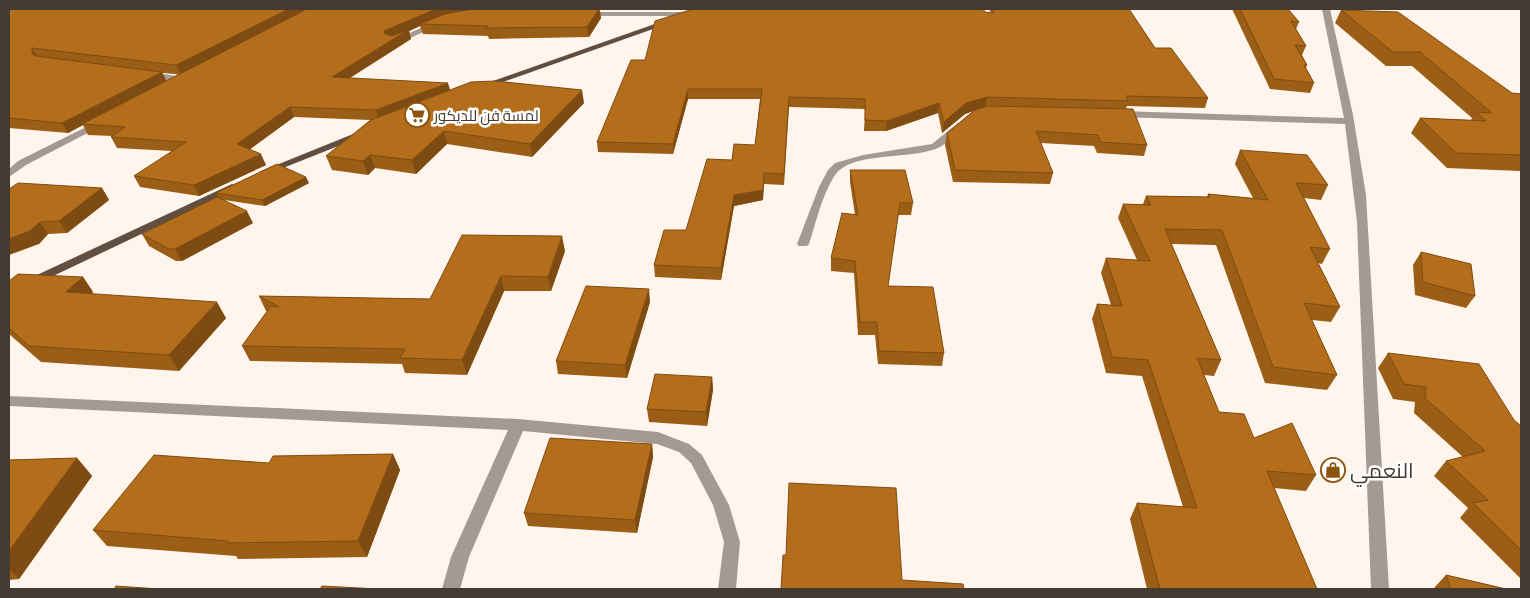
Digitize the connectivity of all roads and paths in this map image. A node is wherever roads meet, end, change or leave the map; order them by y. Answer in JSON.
{"nodes":[{"id":1,"x":1326,"y":9,"type":"edge"},
{"id":2,"x":696,"y":13,"type":"joint"},
{"id":3,"x":575,"y":14,"type":"edge"},
{"id":4,"x":445,"y":20,"type":"edge"},
{"id":5,"x":392,"y":42,"type":"edge"},
{"id":6,"x":137,"y":73,"type":"edge"},
{"id":7,"x":167,"y":88,"type":"edge"},
{"id":8,"x":466,"y":92,"type":"edge"},
{"id":9,"x":1110,"y":114,"type":"edge"},
{"id":10,"x":969,"y":117,"type":"edge"},
{"id":11,"x":107,"y":119,"type":"edge"},
{"id":12,"x":1349,"y":121,"type":"junction"},
{"id":13,"x":374,"y":128,"type":"edge"},
{"id":14,"x":9,"y":174,"type":"edge"},
{"id":15,"x":803,"y":244,"type":"dead end"},
{"id":16,"x":9,"y":293,"type":"edge"},
{"id":17,"x":9,"y":401,"type":"edge"},
{"id":18,"x":518,"y":424,"type":"junction"},
{"id":19,"x":451,"y":589,"type":"edge"},
{"id":20,"x":727,"y":589,"type":"edge"},
{"id":21,"x":1380,"y":589,"type":"edge"}],
"edges":[{"from":1,"to":12,"type":"street"},
{"from":2,"to":3,"type":"street"},
{"from":2,"to":8,"type":"main road"},
{"from":4,"to":5,"type":"street"},
{"from":6,"to":7,"type":"street"},
{"from":9,"to":12,"type":"street"},
{"from":10,"to":15,"type":"street"},
{"from":11,"to":14,"type":"street"},
{"from":12,"to":21,"type":"street"},
{"from":13,"to":16,"type":"main road"},
{"from":17,"to":18,"type":"street"},
{"from":18,"to":19,"type":"street"},
{"from":18,"to":20,"type":"street"}]}
